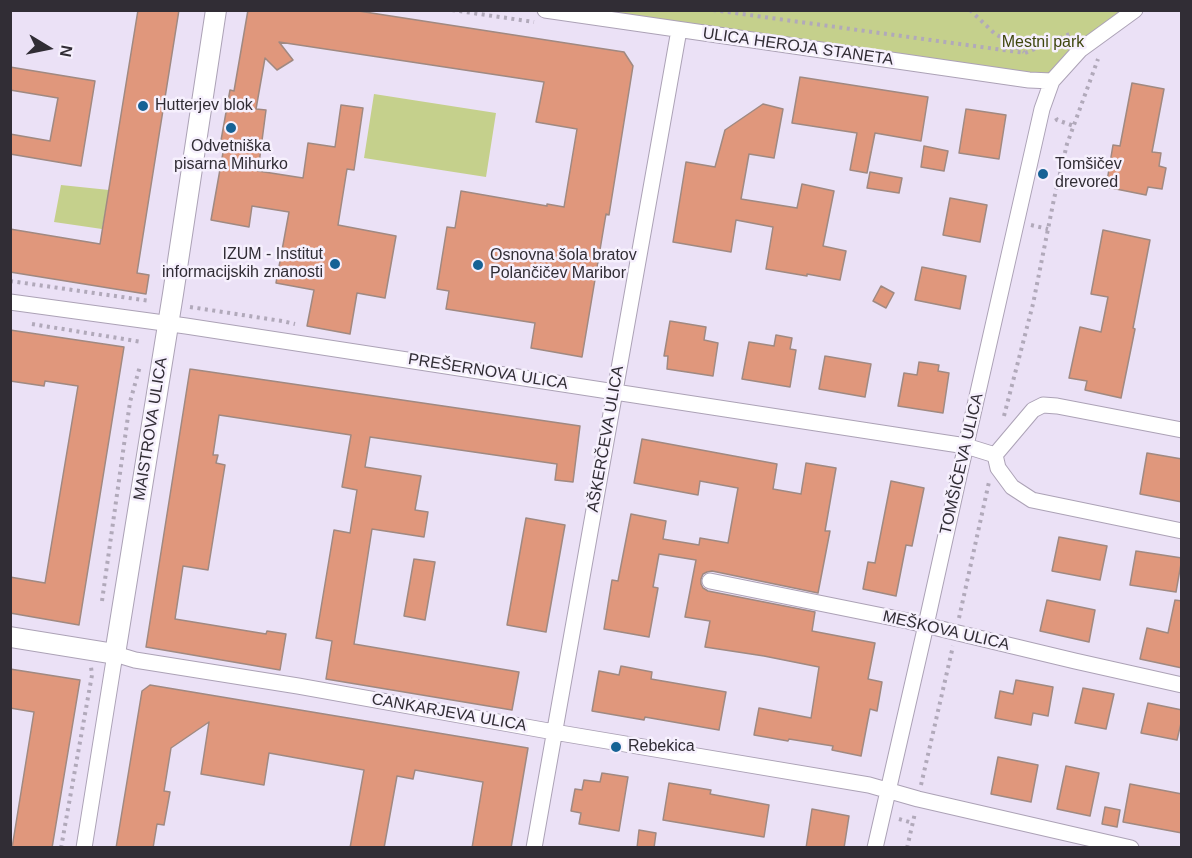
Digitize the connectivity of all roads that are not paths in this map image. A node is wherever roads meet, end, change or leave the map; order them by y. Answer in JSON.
{"nodes":[{"id":1,"x":216,"y":10,"type":"edge"},
{"id":2,"x":1135,"y":10,"type":"edge"},
{"id":3,"x":542,"y":17,"type":"edge"},
{"id":4,"x":679,"y":30,"type":"junction"},
{"id":5,"x":1052,"y":81,"type":"junction"},
{"id":6,"x":10,"y":302,"type":"edge"},
{"id":7,"x":168,"y":324,"type":"junction"},
{"id":8,"x":615,"y":392,"type":"junction"},
{"id":9,"x":1182,"y":430,"type":"edge"},
{"id":10,"x":966,"y":446,"type":"junction"},
{"id":11,"x":994,"y":455,"type":"junction"},
{"id":12,"x":1182,"y":531,"type":"edge"},
{"id":13,"x":710,"y":581,"type":"dead end"},
{"id":14,"x":926,"y":626,"type":"junction"},
{"id":15,"x":10,"y":637,"type":"edge"},
{"id":16,"x":115,"y":654,"type":"junction"},
{"id":17,"x":1182,"y":685,"type":"edge"},
{"id":18,"x":554,"y":732,"type":"junction"},
{"id":19,"x":888,"y":790,"type":"junction"},
{"id":20,"x":84,"y":848,"type":"edge"},
{"id":21,"x":534,"y":848,"type":"edge"},
{"id":22,"x":875,"y":848,"type":"edge"},
{"id":23,"x":1131,"y":848,"type":"edge"}],
"edges":[{"from":1,"to":7,"type":"street","name":"MAISTROVA ULICA"},
{"from":2,"to":5,"type":"street"},
{"from":3,"to":4,"type":"street","name":"ULICA HEROJA STANETA"},
{"from":4,"to":5,"type":"street","name":"ULICA HEROJA STANETA"},
{"from":4,"to":8,"type":"street","name":"AŠKERČEVA ULICA"},
{"from":5,"to":10,"type":"street","name":"TOMŠIČEVA ULICA"},
{"from":6,"to":7,"type":"street","name":"PREŠERNOVA ULICA"},
{"from":7,"to":8,"type":"street","name":"PREŠERNOVA ULICA"},
{"from":7,"to":16,"type":"street","name":"MAISTROVA ULICA"},
{"from":8,"to":10,"type":"street","name":"PREŠERNOVA ULICA"},
{"from":8,"to":18,"type":"street","name":"AŠKERČEVA ULICA"},
{"from":9,"to":11,"type":"street"},
{"from":10,"to":11,"type":"street","name":"PREŠERNOVA ULICA"},
{"from":10,"to":14,"type":"street","name":"TOMŠIČEVA ULICA"},
{"from":11,"to":12,"type":"street"},
{"from":13,"to":14,"type":"street","name":"MEŠKOVA ULICA"},
{"from":14,"to":17,"type":"street","name":"MEŠKOVA ULICA"},
{"from":14,"to":19,"type":"street","name":"TOMŠIČEVA ULICA"},
{"from":15,"to":16,"type":"street","name":"CANKARJEVA ULICA"},
{"from":16,"to":18,"type":"street","name":"CANKARJEVA ULICA"},
{"from":16,"to":20,"type":"street","name":"MAISTROVA ULICA"},
{"from":18,"to":19,"type":"street","name":"CANKARJEVA ULICA"},
{"from":18,"to":21,"type":"street","name":"AŠKERČEVA ULICA"},
{"from":19,"to":22,"type":"street","name":"TOMŠIČEVA ULICA"},
{"from":19,"to":23,"type":"street","name":"CANKARJEVA ULICA"}]}
